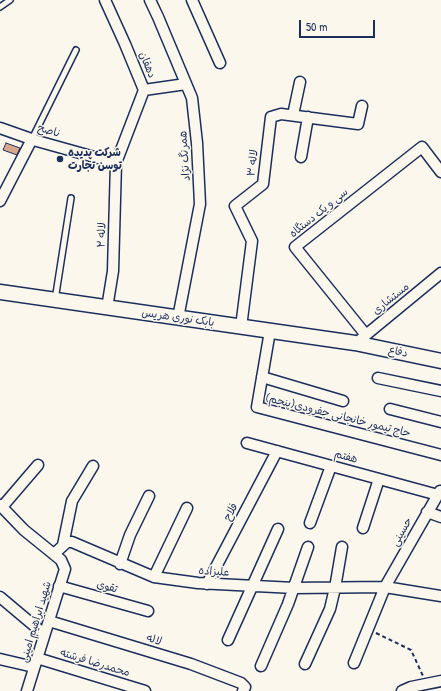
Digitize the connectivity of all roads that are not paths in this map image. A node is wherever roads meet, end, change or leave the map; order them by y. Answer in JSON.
{"nodes":[{"id":1,"x":10,"y":0,"type":"edge"},
{"id":2,"x":105,"y":0,"type":"edge"},
{"id":3,"x":150,"y":0,"type":"edge"},
{"id":4,"x":192,"y":0,"type":"edge"},
{"id":5,"x":0,"y":7,"type":"edge"},
{"id":6,"x":76,"y":50,"type":"dead end"},
{"id":7,"x":220,"y":63,"type":"dead end"},
{"id":8,"x":300,"y":82,"type":"dead end"},
{"id":9,"x":186,"y":84,"type":"junction"},
{"id":10,"x":144,"y":90,"type":"junction"},
{"id":11,"x":362,"y":106,"type":"dead end"},
{"id":12,"x":292,"y":115,"type":"junction"},
{"id":13,"x":308,"y":117,"type":"junction"},
{"id":14,"x":0,"y":128,"type":"edge"},
{"id":15,"x":32,"y":139,"type":"junction"},
{"id":16,"x":301,"y":157,"type":"dead end"},
{"id":17,"x":116,"y":163,"type":"junction"},
{"id":18,"x":441,"y":172,"type":"edge"},
{"id":19,"x":71,"y":198,"type":"dead end"},
{"id":20,"x":0,"y":201,"type":"edge"},
{"id":21,"x":441,"y":273,"type":"edge"},
{"id":22,"x":0,"y":292,"type":"edge"},
{"id":23,"x":55,"y":301,"type":"junction"},
{"id":24,"x":107,"y":308,"type":"junction"},
{"id":25,"x":178,"y":318,"type":"junction"},
{"id":26,"x":241,"y":327,"type":"junction"},
{"id":27,"x":270,"y":331,"type":"junction"},
{"id":28,"x":361,"y":339,"type":"junction"},
{"id":29,"x":441,"y":361,"type":"edge"},
{"id":30,"x":262,"y":377,"type":"junction"},
{"id":31,"x":378,"y":378,"type":"dead end"},
{"id":32,"x":441,"y":391,"type":"edge"},
{"id":33,"x":343,"y":401,"type":"dead end"},
{"id":34,"x":390,"y":409,"type":"dead end"},
{"id":35,"x":441,"y":422,"type":"edge"},
{"id":36,"x":247,"y":443,"type":"dead end"},
{"id":37,"x":277,"y":451,"type":"junction"},
{"id":38,"x":441,"y":455,"type":"edge"},
{"id":39,"x":38,"y":465,"type":"dead end"},
{"id":40,"x":93,"y":466,"type":"dead end"},
{"id":41,"x":331,"y":466,"type":"junction"},
{"id":42,"x":378,"y":479,"type":"junction"},
{"id":43,"x":439,"y":492,"type":"edge"},
{"id":44,"x":149,"y":496,"type":"dead end"},
{"id":45,"x":1,"y":506,"type":"edge"},
{"id":46,"x":186,"y":508,"type":"dead end"},
{"id":47,"x":427,"y":512,"type":"junction"},
{"id":48,"x":441,"y":517,"type":"edge"},
{"id":49,"x":310,"y":523,"type":"dead end"},
{"id":50,"x":363,"y":528,"type":"dead end"},
{"id":51,"x":278,"y":529,"type":"dead end"},
{"id":52,"x":63,"y":545,"type":"junction"},
{"id":53,"x":308,"y":547,"type":"dead end"},
{"id":54,"x":342,"y":548,"type":"dead end"},
{"id":55,"x":58,"y":557,"type":"junction"},
{"id":56,"x":120,"y":564,"type":"junction"},
{"id":57,"x":154,"y":577,"type":"junction"},
{"id":58,"x":207,"y":584,"type":"junction"},
{"id":59,"x":59,"y":586,"type":"junction"},
{"id":60,"x":252,"y":586,"type":"junction"},
{"id":61,"x":294,"y":588,"type":"junction"},
{"id":62,"x":335,"y":588,"type":"junction"},
{"id":63,"x":385,"y":588,"type":"junction"},
{"id":64,"x":413,"y":592,"type":"dead end"},
{"id":65,"x":441,"y":596,"type":"edge"},
{"id":66,"x":0,"y":598,"type":"edge"},
{"id":67,"x":148,"y":611,"type":"dead end"},
{"id":68,"x":49,"y":621,"type":"junction"},
{"id":69,"x":44,"y":634,"type":"junction"},
{"id":70,"x":228,"y":640,"type":"dead end"},
{"id":71,"x":0,"y":659,"type":"edge"},
{"id":72,"x":36,"y":663,"type":"junction"},
{"id":73,"x":354,"y":663,"type":"dead end"},
{"id":74,"x":305,"y":664,"type":"dead end"},
{"id":75,"x":261,"y":666,"type":"dead end"},
{"id":76,"x":441,"y":681,"type":"edge"},
{"id":77,"x":27,"y":691,"type":"edge"},
{"id":78,"x":146,"y":691,"type":"edge"},
{"id":79,"x":243,"y":691,"type":"edge"},
{"id":80,"x":402,"y":691,"type":"edge"}],
"edges":[{"from":1,"to":5,"type":"lane"},
{"from":2,"to":10,"type":"street","name":"دهقان"},
{"from":3,"to":9,"type":"street","name":"همرنگ نژاد"},
{"from":4,"to":7,"type":"street"},
{"from":6,"to":15,"type":"lane"},
{"from":8,"to":12,"type":"street"},
{"from":9,"to":10,"type":"street"},
{"from":9,"to":25,"type":"street","name":"همرنگ نژاد"},
{"from":10,"to":17,"type":"street","name":"دهقان"},
{"from":11,"to":13,"type":"street","name":"لاله ۳"},
{"from":12,"to":13,"type":"street","name":"لاله ۳"},
{"from":12,"to":26,"type":"street","name":"لاله ۳"},
{"from":13,"to":16,"type":"street"},
{"from":14,"to":15,"type":"street","name":"ناصح"},
{"from":15,"to":17,"type":"street","name":"ناصح"},
{"from":15,"to":20,"type":"street"},
{"from":17,"to":24,"type":"street","name":"لاله ۲"},
{"from":18,"to":28,"type":"street","name":"سی و یک دستگاه"},
{"from":19,"to":23,"type":"lane"},
{"from":21,"to":28,"type":"street","name":"مستشاری"},
{"from":22,"to":23,"type":"main road","name":"بابک نوری هریس"},
{"from":23,"to":24,"type":"main road","name":"بابک نوری هریس"},
{"from":24,"to":25,"type":"main road","name":"بابک نوری هریس"},
{"from":25,"to":26,"type":"main road","name":"بابک نوری هریس"},
{"from":26,"to":27,"type":"main road","name":"بابک نوری هریس"},
{"from":27,"to":28,"type":"main road","name":"بابک نوری هریس"},
{"from":27,"to":30,"type":"street","name":"حاج تیمور خانجانی جفرودی(پنجم)"},
{"from":28,"to":29,"type":"main road","name":"دفاع"},
{"from":30,"to":33,"type":"street"},
{"from":30,"to":38,"type":"street","name":"حاج تیمور خانجانی جفرودی(پنجم)"},
{"from":31,"to":32,"type":"street"},
{"from":34,"to":35,"type":"street"},
{"from":36,"to":37,"type":"street","name":"هفتم"},
{"from":37,"to":41,"type":"street","name":"هفتم"},
{"from":37,"to":58,"type":"street","name":"فلاح"},
{"from":39,"to":45,"type":"street"},
{"from":40,"to":52,"type":"street"},
{"from":41,"to":42,"type":"street","name":"هفتم"},
{"from":41,"to":49,"type":"street"},
{"from":42,"to":43,"type":"street","name":"هفتم"},
{"from":42,"to":50,"type":"street"},
{"from":43,"to":47,"type":"street","name":"حسینی"},
{"from":44,"to":56,"type":"street"},
{"from":45,"to":55,"type":"street"},
{"from":46,"to":57,"type":"street"},
{"from":47,"to":48,"type":"street"},
{"from":47,"to":63,"type":"street","name":"حسینی"},
{"from":51,"to":60,"type":"street"},
{"from":52,"to":55,"type":"street"},
{"from":52,"to":56,"type":"street","name":"علیزاده"},
{"from":53,"to":61,"type":"street"},
{"from":54,"to":62,"type":"street"},
{"from":55,"to":59,"type":"street","name":"شهید ابراهیم امینی"},
{"from":56,"to":57,"type":"street","name":"علیزاده"},
{"from":57,"to":58,"type":"street","name":"علیزاده"},
{"from":58,"to":60,"type":"street","name":"علیزاده"},
{"from":59,"to":67,"type":"street","name":"تقوی"},
{"from":59,"to":68,"type":"street","name":"شهید ابراهیم امینی"},
{"from":60,"to":61,"type":"street","name":"علیزاده"},
{"from":60,"to":70,"type":"street"},
{"from":61,"to":62,"type":"street","name":"علیزاده"},
{"from":61,"to":75,"type":"street"},
{"from":62,"to":63,"type":"street","name":"علیزاده"},
{"from":62,"to":74,"type":"street"},
{"from":63,"to":64,"type":"street","name":"علیزاده"},
{"from":63,"to":65,"type":"street","name":"علیزاده"},
{"from":63,"to":73,"type":"street","name":"حسینی"},
{"from":66,"to":69,"type":"street"},
{"from":68,"to":69,"type":"street","name":"شهید ابراهیم امینی"},
{"from":68,"to":79,"type":"street","name":"لاله"},
{"from":69,"to":72,"type":"street","name":"شهید ابراهیم امینی"},
{"from":71,"to":72,"type":"street","name":"محمدرضا فرشته"},
{"from":72,"to":77,"type":"street","name":"شهید ابراهیم امینی"},
{"from":72,"to":78,"type":"street","name":"محمدرضا فرشته"},
{"from":76,"to":80,"type":"street"}]}
